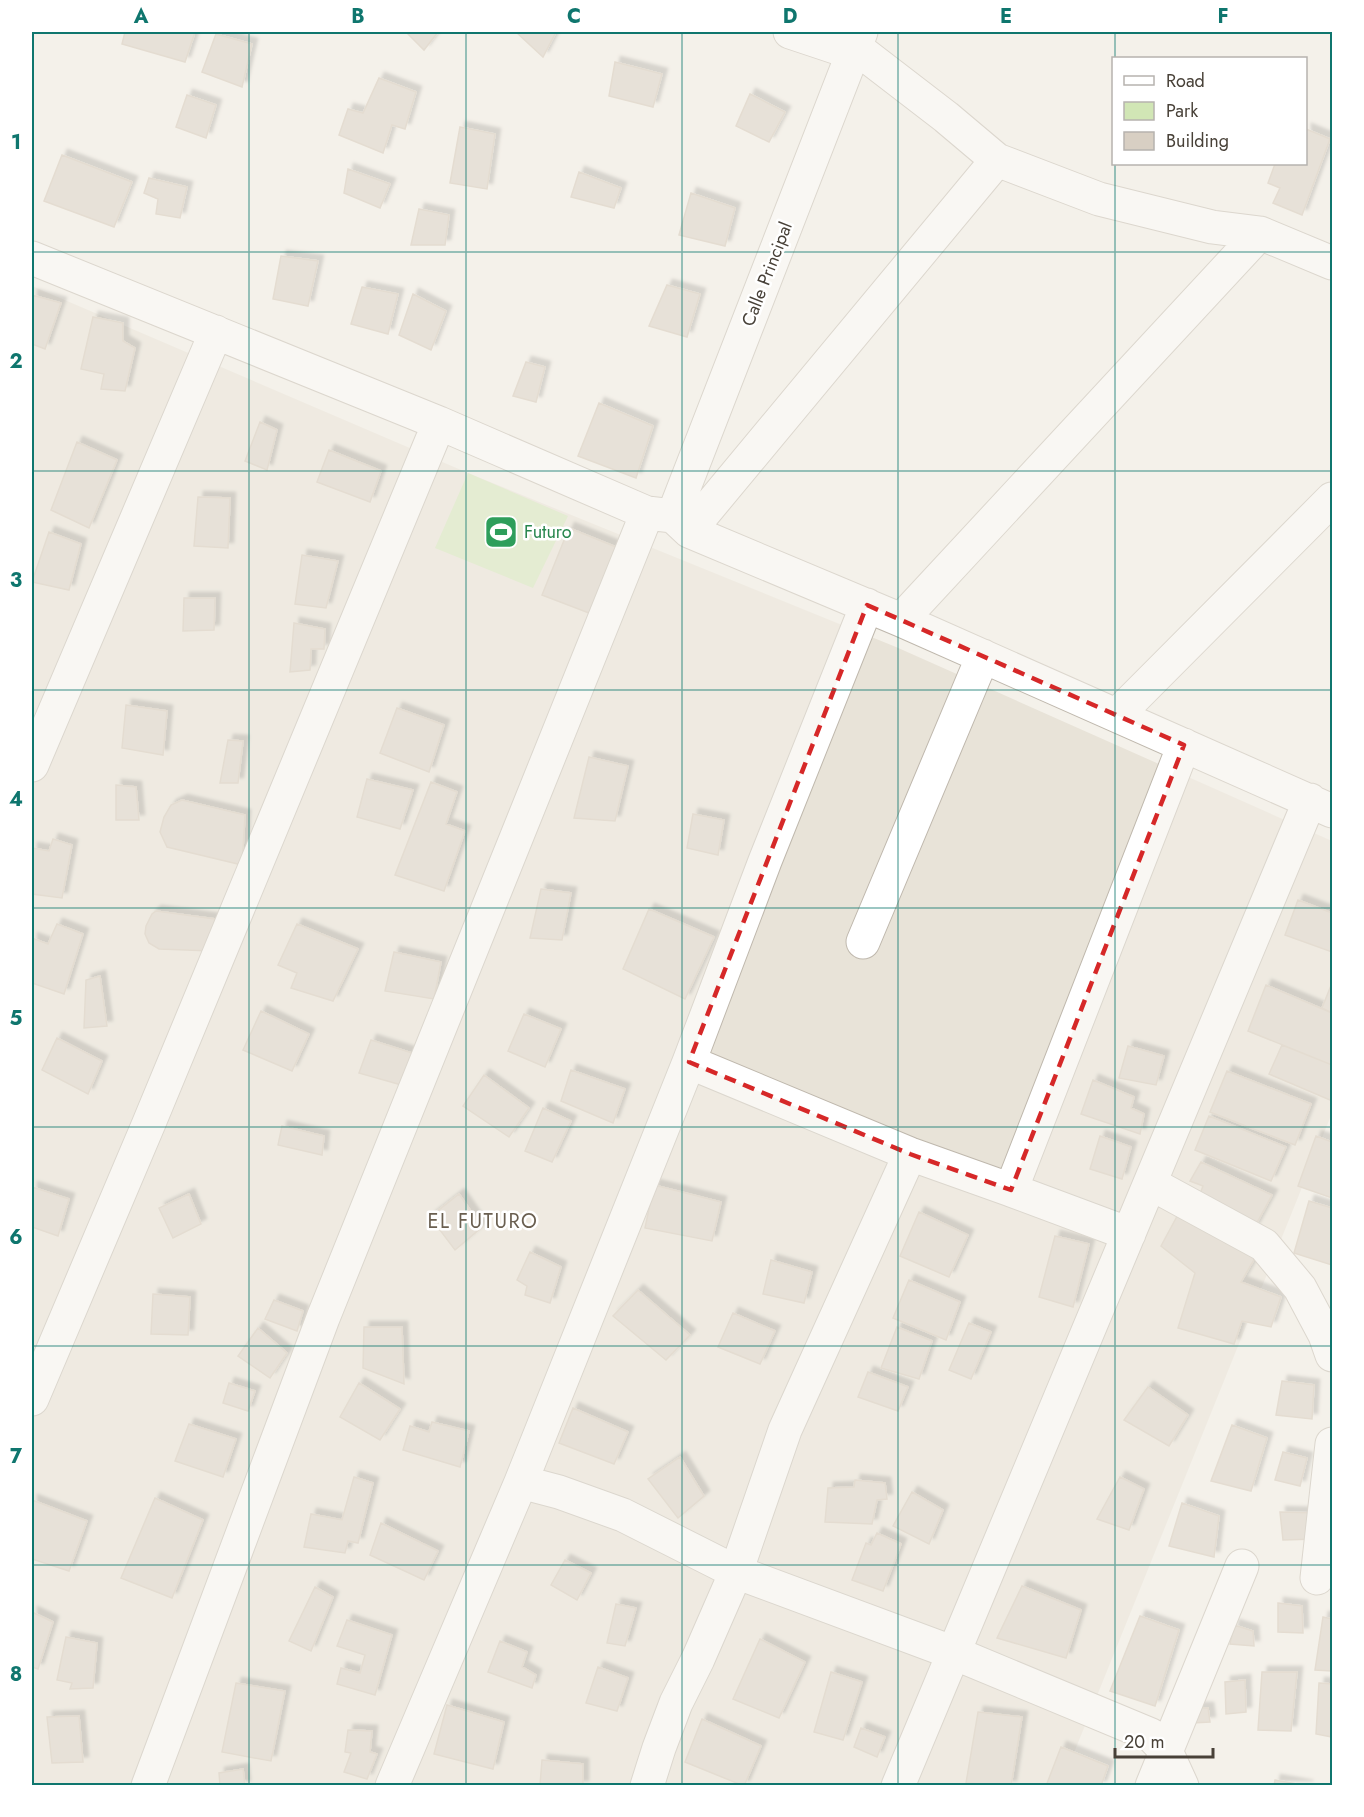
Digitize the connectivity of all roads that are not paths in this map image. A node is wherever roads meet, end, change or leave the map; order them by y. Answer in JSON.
{"nodes":[{"id":1,"x":790,"y":32,"type":"edge"},
{"id":2,"x":858,"y":39,"type":"edge"},
{"id":3,"x":998,"y":160,"type":"junction"},
{"id":4,"x":1260,"y":233,"type":"junction"},
{"id":5,"x":32,"y":258,"type":"edge"},
{"id":6,"x":1332,"y":263,"type":"edge"},
{"id":7,"x":216,"y":332,"type":"junction"},
{"id":8,"x":439,"y":423,"type":"junction"},
{"id":9,"x":1332,"y":499,"type":"edge"},
{"id":10,"x":670,"y":520,"type":"junction"},
{"id":11,"x":867,"y":605,"type":"junction"},
{"id":12,"x":901,"y":620,"type":"junction"},
{"id":13,"x":983,"y":656,"type":"junction"},
{"id":14,"x":1117,"y":715,"type":"junction"},
{"id":15,"x":1185,"y":745,"type":"junction"},
{"id":16,"x":32,"y":765,"type":"edge"},
{"id":17,"x":1327,"y":808,"type":"edge"},
{"id":18,"x":863,"y":942,"type":"dead end"},
{"id":19,"x":689,"y":1062,"type":"junction"},
{"id":20,"x":910,"y":1154,"type":"junction"},
{"id":21,"x":1150,"y":1183,"type":"junction"},
{"id":22,"x":1011,"y":1190,"type":"junction"},
{"id":23,"x":1129,"y":1234,"type":"junction"},
{"id":24,"x":1332,"y":1355,"type":"edge"},
{"id":25,"x":32,"y":1399,"type":"edge"},
{"id":26,"x":1332,"y":1444,"type":"edge"},
{"id":27,"x":521,"y":1482,"type":"junction"},
{"id":28,"x":1242,"y":1566,"type":"dead end"},
{"id":29,"x":736,"y":1572,"type":"junction"},
{"id":30,"x":1317,"y":1578,"type":"dead end"},
{"id":31,"x":954,"y":1653,"type":"junction"},
{"id":32,"x":1166,"y":1751,"type":"junction"},
{"id":33,"x":148,"y":1785,"type":"edge"},
{"id":34,"x":392,"y":1785,"type":"edge"},
{"id":35,"x":647,"y":1785,"type":"edge"},
{"id":36,"x":898,"y":1785,"type":"edge"},
{"id":37,"x":1152,"y":1785,"type":"edge"},
{"id":38,"x":1182,"y":1785,"type":"edge"}],
"edges":[{"from":1,"to":2,"type":"street"},
{"from":2,"to":3,"type":"street"},
{"from":2,"to":10,"type":"street","name":"Calle Principal"},
{"from":3,"to":4,"type":"street"},
{"from":3,"to":10,"type":"street"},
{"from":4,"to":6,"type":"street"},
{"from":4,"to":12,"type":"street"},
{"from":5,"to":7,"type":"street"},
{"from":7,"to":8,"type":"street"},
{"from":7,"to":16,"type":"street"},
{"from":8,"to":10,"type":"street"},
{"from":8,"to":25,"type":"street"},
{"from":9,"to":14,"type":"street"},
{"from":10,"to":11,"type":"street"},
{"from":10,"to":33,"type":"street","name":"Calle Principal"},
{"from":11,"to":12,"type":"street"},
{"from":11,"to":19,"type":"street"},
{"from":12,"to":13,"type":"street"},
{"from":13,"to":14,"type":"street"},
{"from":13,"to":18,"type":"street"},
{"from":14,"to":15,"type":"street"},
{"from":15,"to":17,"type":"street"},
{"from":15,"to":22,"type":"street"},
{"from":17,"to":21,"type":"street"},
{"from":19,"to":20,"type":"street"},
{"from":19,"to":27,"type":"street"},
{"from":20,"to":22,"type":"street"},
{"from":20,"to":29,"type":"street"},
{"from":21,"to":23,"type":"street"},
{"from":21,"to":24,"type":"street"},
{"from":22,"to":23,"type":"street"},
{"from":23,"to":31,"type":"street"},
{"from":26,"to":30,"type":"street"},
{"from":27,"to":29,"type":"street"},
{"from":27,"to":34,"type":"street"},
{"from":28,"to":32,"type":"street"},
{"from":29,"to":31,"type":"street"},
{"from":29,"to":35,"type":"street"},
{"from":31,"to":32,"type":"street"},
{"from":31,"to":36,"type":"street"},
{"from":32,"to":37,"type":"street"},
{"from":32,"to":38,"type":"street"}]}
